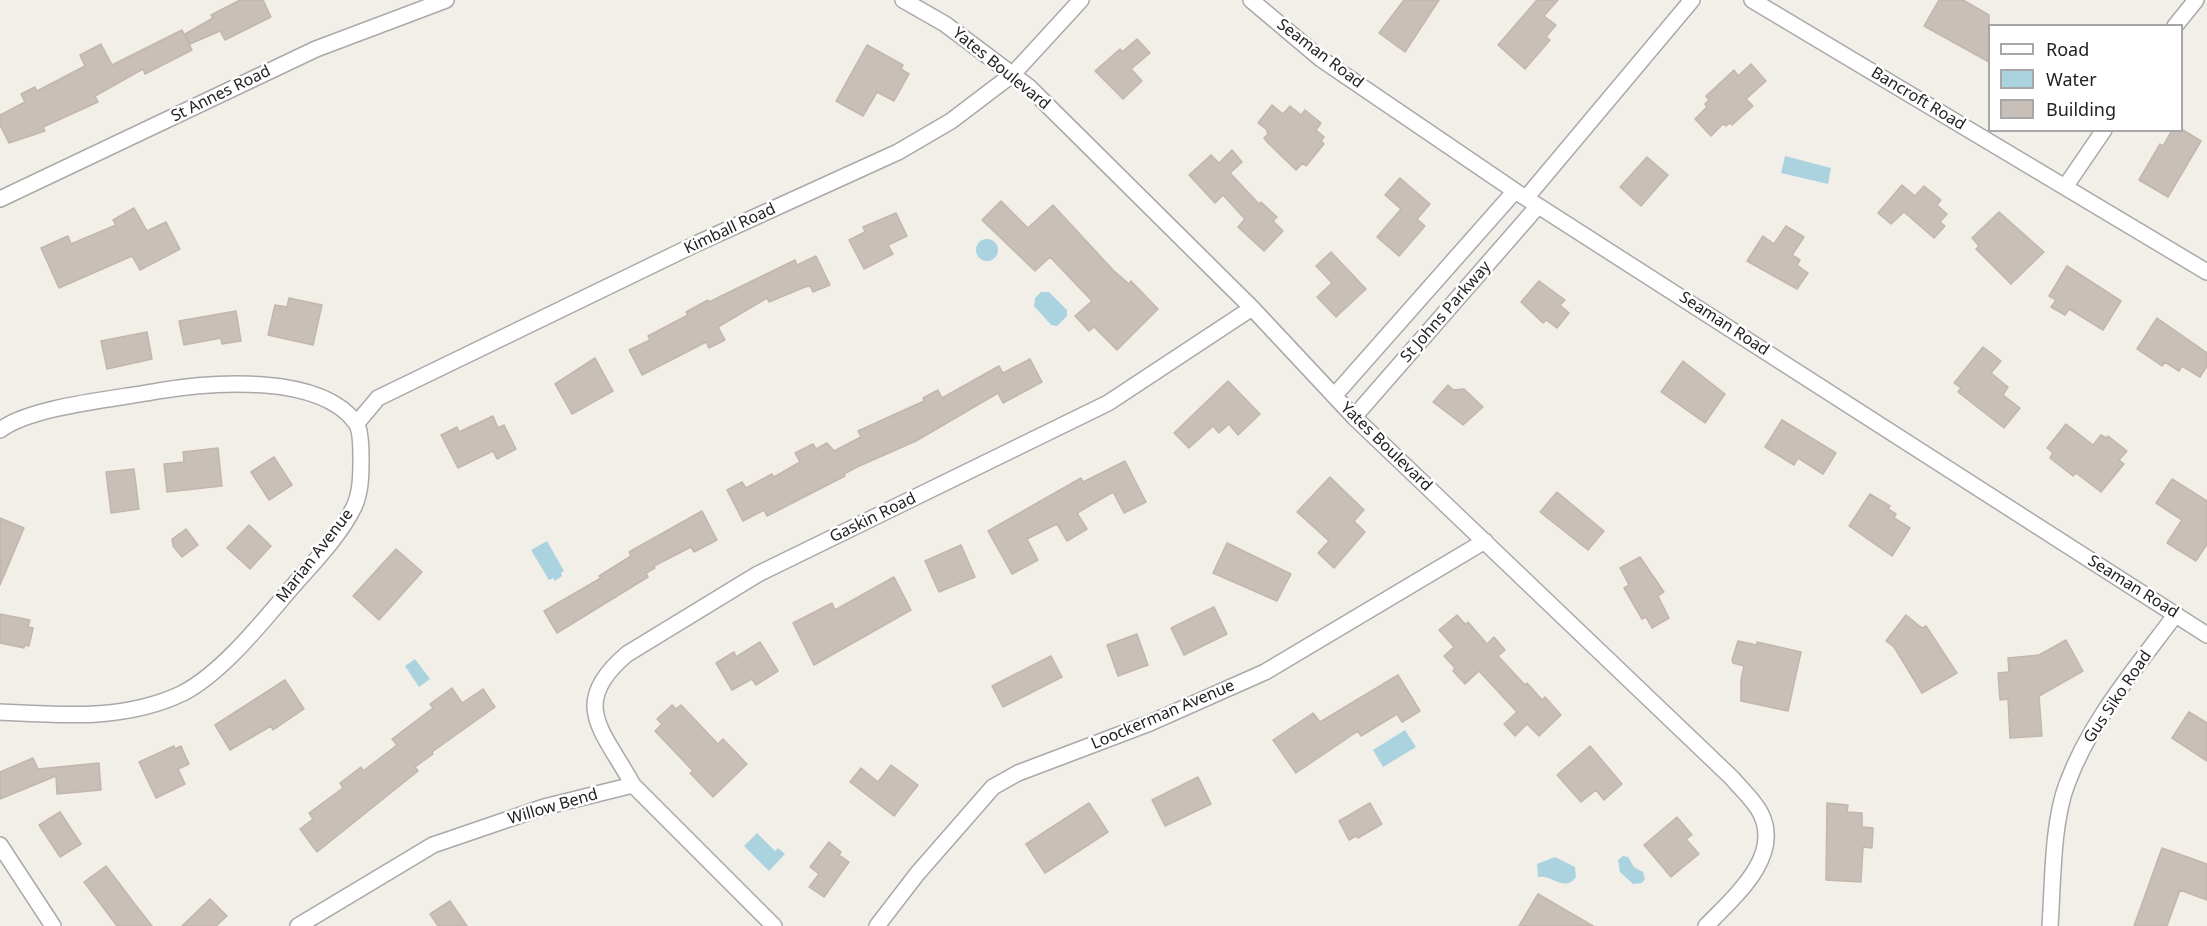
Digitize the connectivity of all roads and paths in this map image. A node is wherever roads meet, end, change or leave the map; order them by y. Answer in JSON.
{"nodes":[{"id":1,"x":446,"y":0,"type":"edge"},
{"id":2,"x":903,"y":0,"type":"edge"},
{"id":3,"x":1082,"y":0,"type":"edge"},
{"id":4,"x":1251,"y":0,"type":"edge"},
{"id":5,"x":1692,"y":0,"type":"edge"},
{"id":6,"x":1752,"y":0,"type":"edge"},
{"id":7,"x":2196,"y":0,"type":"edge"},
{"id":8,"x":2177,"y":24,"type":"edge"},
{"id":9,"x":1013,"y":74,"type":"junction"},
{"id":10,"x":2103,"y":132,"type":"edge"},
{"id":11,"x":2065,"y":187,"type":"junction"},
{"id":12,"x":1526,"y":198,"type":"junction"},
{"id":13,"x":0,"y":199,"type":"edge"},
{"id":14,"x":2207,"y":272,"type":"edge"},
{"id":15,"x":1252,"y":308,"type":"junction"},
{"id":16,"x":1334,"y":396,"type":"junction"},
{"id":17,"x":1354,"y":417,"type":"junction"},
{"id":18,"x":357,"y":423,"type":"junction"},
{"id":19,"x":0,"y":430,"type":"edge"},
{"id":20,"x":1485,"y":541,"type":"junction"},
{"id":21,"x":2176,"y":614,"type":"junction"},
{"id":22,"x":2207,"y":635,"type":"edge"},
{"id":23,"x":0,"y":712,"type":"edge"},
{"id":24,"x":633,"y":785,"type":"junction"},
{"id":25,"x":0,"y":845,"type":"edge"},
{"id":26,"x":53,"y":926,"type":"edge"},
{"id":27,"x":298,"y":926,"type":"edge"},
{"id":28,"x":774,"y":926,"type":"edge"},
{"id":29,"x":877,"y":926,"type":"edge"},
{"id":30,"x":1706,"y":926,"type":"edge"},
{"id":31,"x":2050,"y":926,"type":"edge"}],
"edges":[{"from":1,"to":13,"type":"street","name":"St Annes Road"},
{"from":2,"to":9,"type":"street","name":"Yates Boulevard"},
{"from":3,"to":9,"type":"street","name":"Kimball Road"},
{"from":4,"to":12,"type":"street","name":"Seaman Road"},
{"from":5,"to":12,"type":"street","name":"St Johns Parkway"},
{"from":6,"to":11,"type":"street","name":"Bancroft Road"},
{"from":7,"to":8,"type":"street"},
{"from":9,"to":15,"type":"street","name":"Yates Boulevard"},
{"from":9,"to":18,"type":"street","name":"Kimball Road"},
{"from":10,"to":11,"type":"street"},
{"from":11,"to":14,"type":"street","name":"Bancroft Road"},
{"from":12,"to":16,"type":"street","name":"St Johns Parkway"},
{"from":12,"to":17,"type":"street","name":"St Johns Parkway"},
{"from":12,"to":21,"type":"street","name":"Seaman Road"},
{"from":15,"to":16,"type":"street","name":"Yates Boulevard"},
{"from":15,"to":24,"type":"street","name":"Gaskin Road"},
{"from":16,"to":17,"type":"street","name":"Yates Boulevard"},
{"from":17,"to":20,"type":"street","name":"Yates Boulevard"},
{"from":18,"to":19,"type":"street"},
{"from":18,"to":23,"type":"street","name":"Marian Avenue"},
{"from":20,"to":29,"type":"street","name":"Loockerman Avenue"},
{"from":20,"to":30,"type":"street","name":"Yates Boulevard"},
{"from":21,"to":22,"type":"street","name":"Seaman Road"},
{"from":21,"to":31,"type":"street","name":"Gus Siko Road"},
{"from":24,"to":27,"type":"street","name":"Willow Bend"},
{"from":24,"to":28,"type":"street"},
{"from":25,"to":26,"type":"street"}]}
